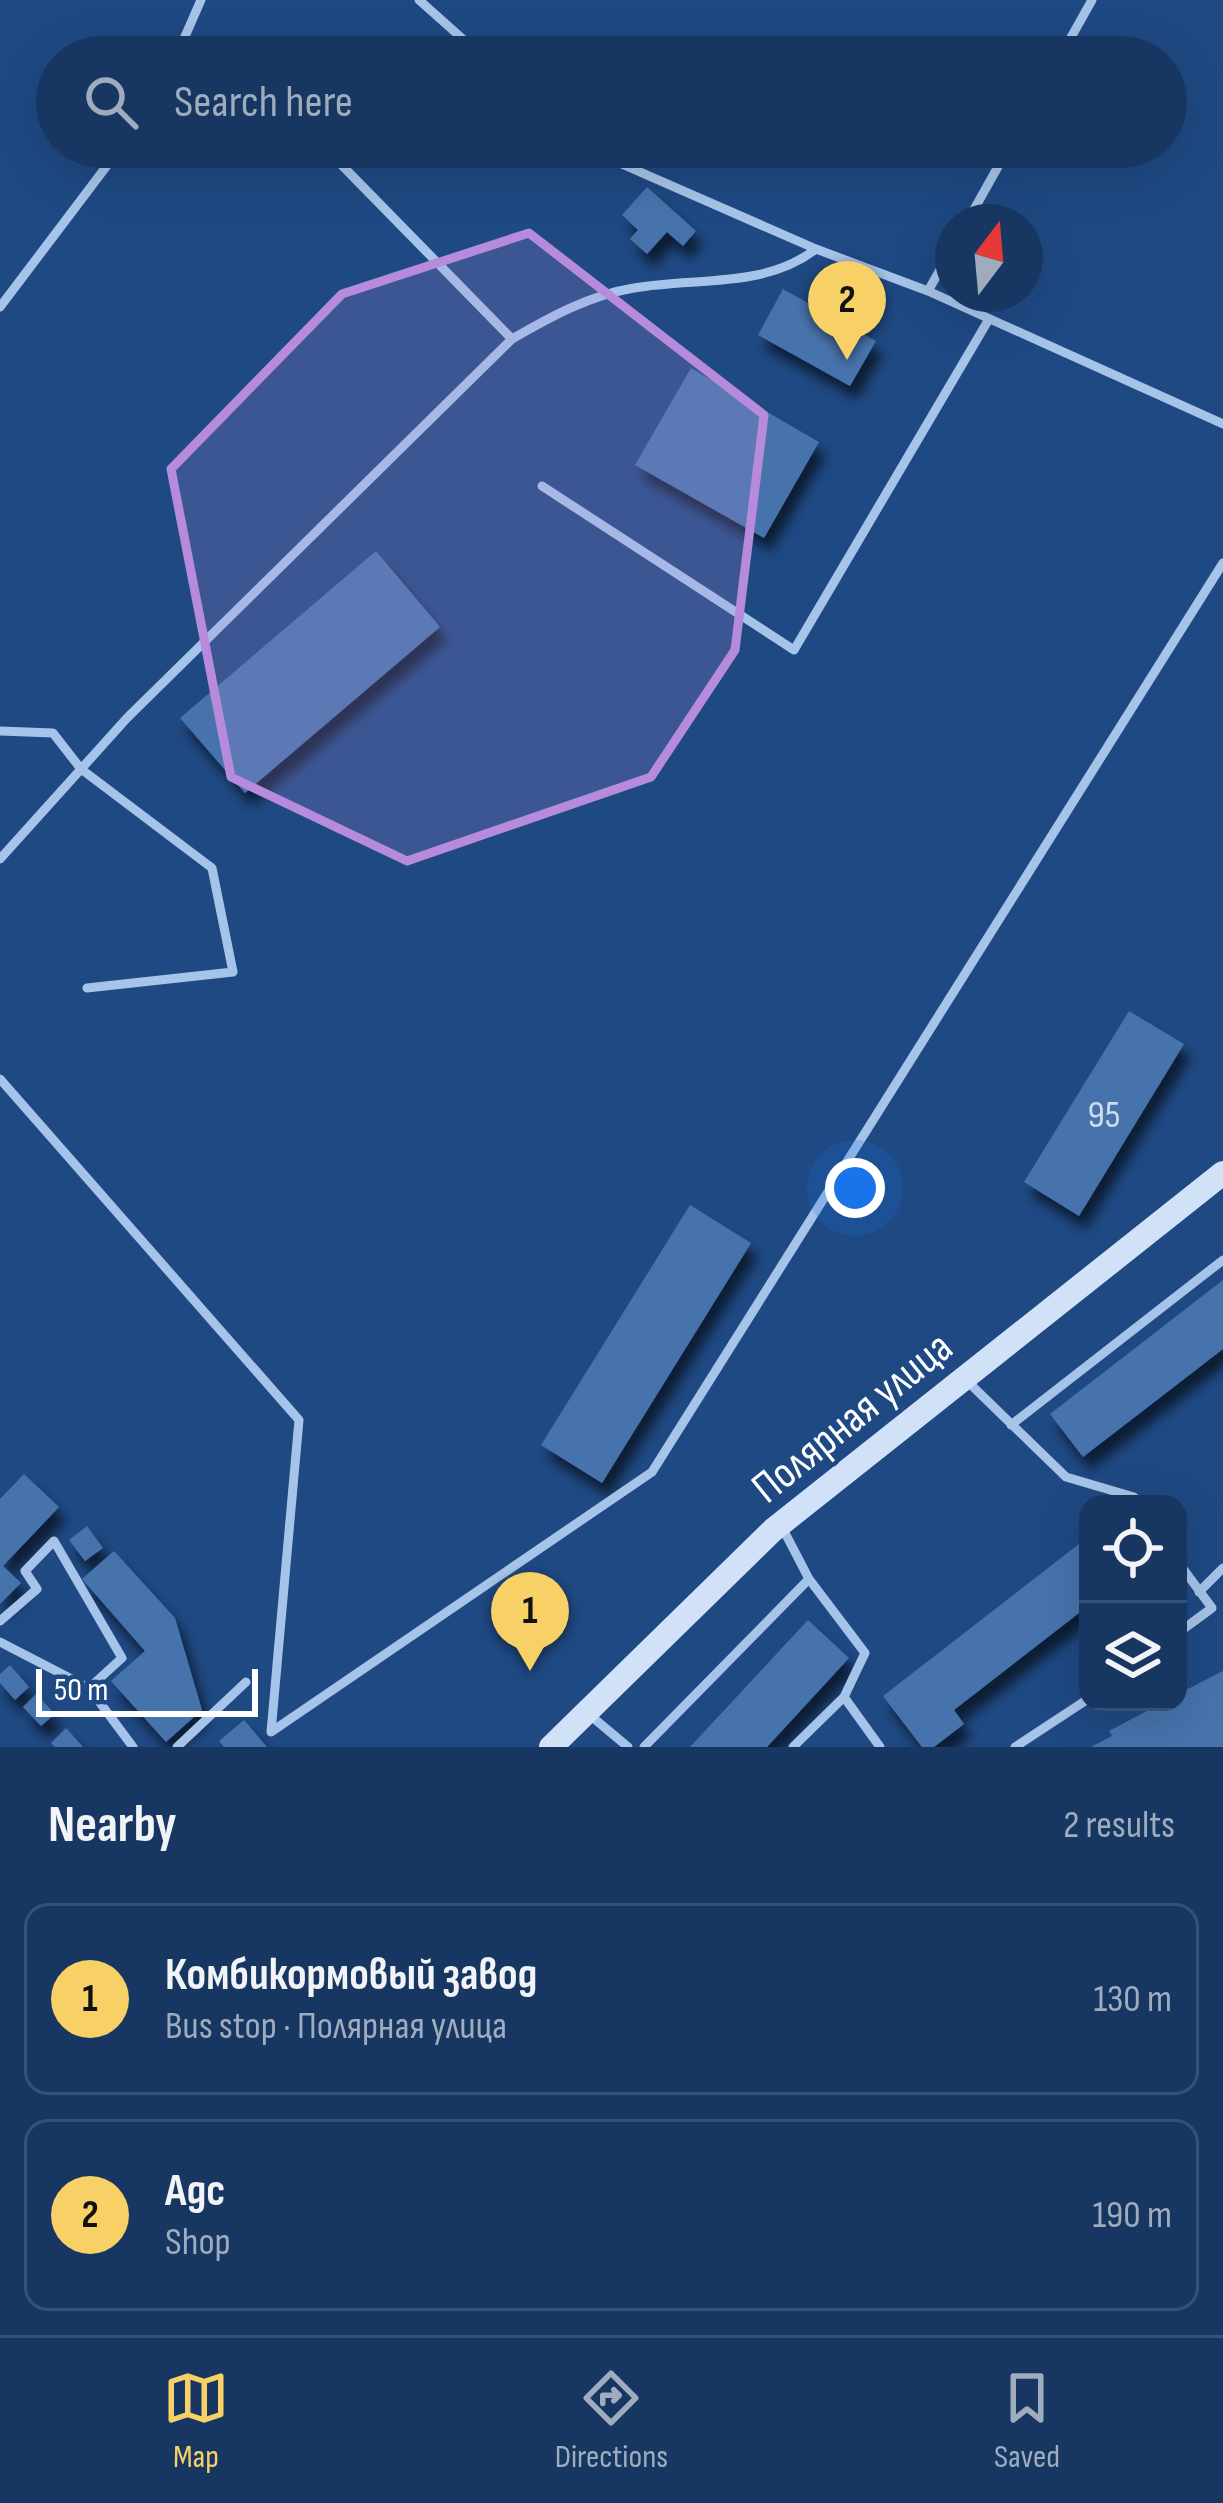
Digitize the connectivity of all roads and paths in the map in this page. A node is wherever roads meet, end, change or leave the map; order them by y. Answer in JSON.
{"nodes":[{"id":1,"x":201,"y":0,"type":"edge"},
{"id":2,"x":419,"y":0,"type":"edge"},
{"id":3,"x":1092,"y":0,"type":"edge"},
{"id":4,"x":185,"y":36,"type":"edge"},
{"id":5,"x":459,"y":36,"type":"edge"},
{"id":6,"x":1072,"y":36,"type":"edge"},
{"id":7,"x":105,"y":168,"type":"edge"},
{"id":8,"x":345,"y":168,"type":"edge"},
{"id":9,"x":631,"y":168,"type":"edge"},
{"id":10,"x":998,"y":168,"type":"edge"},
{"id":11,"x":977,"y":204,"type":"edge"},
{"id":12,"x":817,"y":249,"type":"junction"},
{"id":13,"x":935,"y":279,"type":"edge"},
{"id":14,"x":928,"y":292,"type":"junction"},
{"id":15,"x":0,"y":307,"type":"edge"},
{"id":16,"x":989,"y":319,"type":"junction"},
{"id":17,"x":512,"y":339,"type":"junction"},
{"id":18,"x":1223,"y":424,"type":"edge"},
{"id":19,"x":542,"y":486,"type":"dead end"},
{"id":20,"x":1223,"y":562,"type":"edge"},
{"id":21,"x":0,"y":731,"type":"edge"},
{"id":22,"x":81,"y":769,"type":"junction"},
{"id":23,"x":0,"y":859,"type":"edge"},
{"id":24,"x":87,"y":988,"type":"dead end"},
{"id":25,"x":0,"y":1079,"type":"edge"},
{"id":26,"x":1223,"y":1173,"type":"edge"},
{"id":27,"x":1223,"y":1260,"type":"edge"},
{"id":28,"x":964,"y":1379,"type":"junction"},
{"id":29,"x":1012,"y":1425,"type":"junction"},
{"id":30,"x":1127,"y":1495,"type":"edge"},
{"id":31,"x":781,"y":1524,"type":"junction"},
{"id":32,"x":1223,"y":1568,"type":"edge"},
{"id":33,"x":1187,"y":1575,"type":"edge"},
{"id":34,"x":809,"y":1579,"type":"junction"},
{"id":35,"x":1210,"y":1580,"type":"junction"},
{"id":36,"x":1223,"y":1586,"type":"edge"},
{"id":37,"x":1199,"y":1592,"type":"junction"},
{"id":38,"x":0,"y":1622,"type":"edge"},
{"id":39,"x":1187,"y":1627,"type":"edge"},
{"id":40,"x":0,"y":1642,"type":"edge"},
{"id":41,"x":246,"y":1682,"type":"dead end"},
{"id":42,"x":89,"y":1688,"type":"junction"},
{"id":43,"x":844,"y":1697,"type":"junction"},
{"id":44,"x":1079,"y":1706,"type":"edge"},
{"id":45,"x":586,"y":1712,"type":"junction"},
{"id":46,"x":133,"y":1747,"type":"edge"},
{"id":47,"x":177,"y":1747,"type":"edge"},
{"id":48,"x":551,"y":1747,"type":"edge"},
{"id":49,"x":628,"y":1747,"type":"edge"},
{"id":50,"x":644,"y":1747,"type":"edge"},
{"id":51,"x":793,"y":1747,"type":"edge"},
{"id":52,"x":880,"y":1747,"type":"edge"},
{"id":53,"x":1015,"y":1747,"type":"edge"}],
"edges":[{"from":1,"to":4,"type":"lane"},
{"from":2,"to":5,"type":"lane"},
{"from":3,"to":6,"type":"lane"},
{"from":7,"to":15,"type":"lane"},
{"from":8,"to":17,"type":"lane"},
{"from":9,"to":12,"type":"lane"},
{"from":10,"to":11,"type":"lane"},
{"from":12,"to":14,"type":"lane"},
{"from":12,"to":17,"type":"lane"},
{"from":13,"to":14,"type":"lane"},
{"from":14,"to":16,"type":"lane"},
{"from":16,"to":18,"type":"lane"},
{"from":16,"to":19,"type":"lane"},
{"from":17,"to":22,"type":"lane"},
{"from":20,"to":25,"type":"lane"},
{"from":21,"to":22,"type":"lane"},
{"from":22,"to":23,"type":"lane"},
{"from":22,"to":24,"type":"lane"},
{"from":26,"to":28,"type":"main road","name":"Полярная улица"},
{"from":27,"to":29,"type":"lane"},
{"from":28,"to":29,"type":"lane"},
{"from":28,"to":31,"type":"main road","name":"Полярная улица"},
{"from":29,"to":30,"type":"lane"},
{"from":31,"to":34,"type":"lane"},
{"from":31,"to":45,"type":"main road","name":"Полярная улица"},
{"from":32,"to":35,"type":"lane"},
{"from":33,"to":37,"type":"lane"},
{"from":34,"to":43,"type":"lane"},
{"from":34,"to":50,"type":"lane"},
{"from":35,"to":36,"type":"lane"},
{"from":35,"to":37,"type":"lane"},
{"from":37,"to":39,"type":"lane"},
{"from":38,"to":42,"type":"lane"},
{"from":40,"to":42,"type":"lane"},
{"from":41,"to":47,"type":"lane"},
{"from":42,"to":46,"type":"lane"},
{"from":43,"to":51,"type":"lane"},
{"from":43,"to":52,"type":"lane"},
{"from":44,"to":53,"type":"lane"},
{"from":45,"to":48,"type":"main road","name":"Полярная улица"},
{"from":45,"to":49,"type":"lane"}]}
